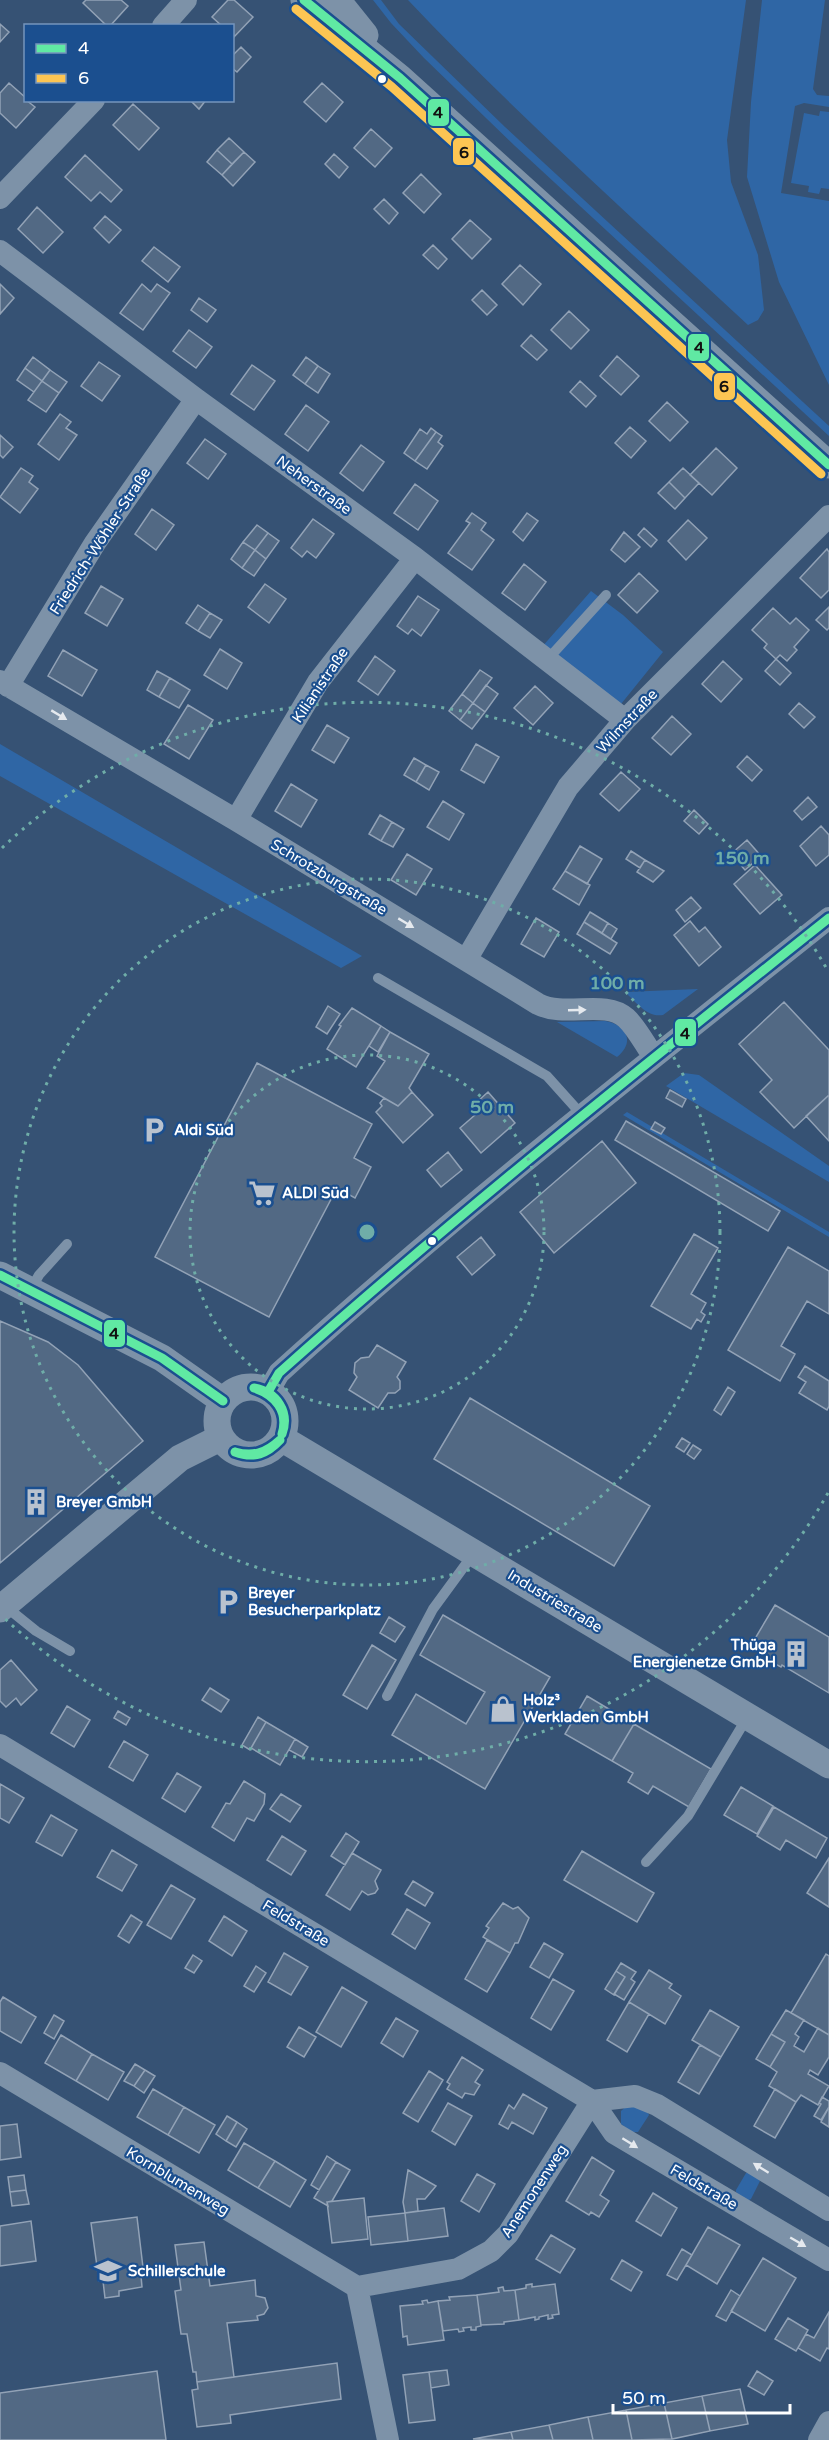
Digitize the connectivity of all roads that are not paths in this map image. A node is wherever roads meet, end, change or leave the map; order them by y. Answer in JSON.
{"nodes":[{"id":1,"x":186,"y":0,"type":"edge"},
{"id":2,"x":304,"y":0,"type":"edge"},
{"id":3,"x":337,"y":0,"type":"edge"},
{"id":4,"x":165,"y":24,"type":"edge"},
{"id":5,"x":400,"y":78,"type":"junction"},
{"id":6,"x":92,"y":102,"type":"edge"},
{"id":7,"x":0,"y":198,"type":"edge"},
{"id":8,"x":0,"y":251,"type":"edge"},
{"id":9,"x":196,"y":399,"type":"junction"},
{"id":10,"x":829,"y":465,"type":"edge"},
{"id":11,"x":829,"y":516,"type":"edge"},
{"id":12,"x":415,"y":558,"type":"junction"},
{"id":13,"x":606,"y":595,"type":"dead end"},
{"id":14,"x":547,"y":660,"type":"junction"},
{"id":15,"x":4,"y":683,"type":"edge"},
{"id":16,"x":625,"y":720,"type":"junction"},
{"id":17,"x":236,"y":820,"type":"junction"},
{"id":18,"x":829,"y":918,"type":"edge"},
{"id":19,"x":466,"y":960,"type":"junction"},
{"id":20,"x":378,"y":978,"type":"dead end"},
{"id":21,"x":654,"y":1057,"type":"junction"},
{"id":22,"x":582,"y":1115,"type":"junction"},
{"id":23,"x":67,"y":1245,"type":"dead end"},
{"id":24,"x":0,"y":1275,"type":"edge"},
{"id":25,"x":30,"y":1292,"type":"junction"},
{"id":26,"x":268,"y":1392,"type":"junction"},
{"id":27,"x":223,"y":1401,"type":"junction"},
{"id":28,"x":220,"y":1438,"type":"junction"},
{"id":29,"x":281,"y":1438,"type":"junction"},
{"id":30,"x":474,"y":1553,"type":"junction"},
{"id":31,"x":2,"y":1607,"type":"edge"},
{"id":32,"x":70,"y":1651,"type":"dead end"},
{"id":33,"x":387,"y":1696,"type":"dead end"},
{"id":34,"x":748,"y":1716,"type":"junction"},
{"id":35,"x":0,"y":1745,"type":"edge"},
{"id":36,"x":829,"y":1765,"type":"edge"},
{"id":37,"x":646,"y":1862,"type":"dead end"},
{"id":38,"x":0,"y":2073,"type":"edge"},
{"id":39,"x":592,"y":2101,"type":"junction"},
{"id":40,"x":829,"y":2210,"type":"edge"},
{"id":41,"x":829,"y":2260,"type":"edge"},
{"id":42,"x":357,"y":2287,"type":"junction"},
{"id":43,"x":829,"y":2422,"type":"edge"},
{"id":44,"x":388,"y":2440,"type":"edge"},
{"id":45,"x":819,"y":2440,"type":"edge"}],
"edges":[{"from":1,"to":4,"type":"street"},
{"from":2,"to":5,"type":"street"},
{"from":3,"to":5,"type":"street"},
{"from":5,"to":10,"type":"street"},
{"from":6,"to":7,"type":"street"},
{"from":8,"to":9,"type":"street","name":"Neherstraße"},
{"from":9,"to":12,"type":"street","name":"Neherstraße"},
{"from":9,"to":15,"type":"street","name":"Friedrich-Wöhler-Straße"},
{"from":11,"to":16,"type":"street","name":"Wilmstraße"},
{"from":12,"to":14,"type":"street","name":"Neherstraße"},
{"from":12,"to":17,"type":"street","name":"Kilianistraße"},
{"from":13,"to":14,"type":"lane"},
{"from":14,"to":16,"type":"street","name":"Neherstraße"},
{"from":15,"to":17,"type":"street","name":"Schrotzburgstraße","one_way":true},
{"from":16,"to":19,"type":"street","name":"Wilmstraße"},
{"from":17,"to":19,"type":"street","name":"Schrotzburgstraße","one_way":true},
{"from":18,"to":21,"type":"street"},
{"from":19,"to":21,"type":"street","name":"Schrotzburgstraße","one_way":true},
{"from":20,"to":22,"type":"lane"},
{"from":21,"to":22,"type":"street"},
{"from":22,"to":26,"type":"street"},
{"from":23,"to":25,"type":"lane"},
{"from":24,"to":25,"type":"street"},
{"from":25,"to":27,"type":"street"},
{"from":26,"to":27,"type":"street"},
{"from":26,"to":29,"type":"street"},
{"from":27,"to":28,"type":"street"},
{"from":28,"to":29,"type":"street"},
{"from":28,"to":31,"type":"street"},
{"from":29,"to":30,"type":"street","name":"Industriestraße"},
{"from":30,"to":33,"type":"lane"},
{"from":30,"to":34,"type":"street","name":"Industriestraße"},
{"from":31,"to":32,"type":"lane"},
{"from":34,"to":36,"type":"street","name":"Industriestraße"},
{"from":34,"to":37,"type":"lane"},
{"from":35,"to":39,"type":"street","name":"Feldstraße"},
{"from":38,"to":42,"type":"street","name":"Kornblumenweg"},
{"from":40,"to":39,"type":"street","one_way":true},
{"from":39,"to":41,"type":"street","name":"Feldstraße","one_way":true},
{"from":39,"to":42,"type":"street","name":"Anemonenweg"},
{"from":42,"to":44,"type":"street"},
{"from":43,"to":45,"type":"street"}]}
